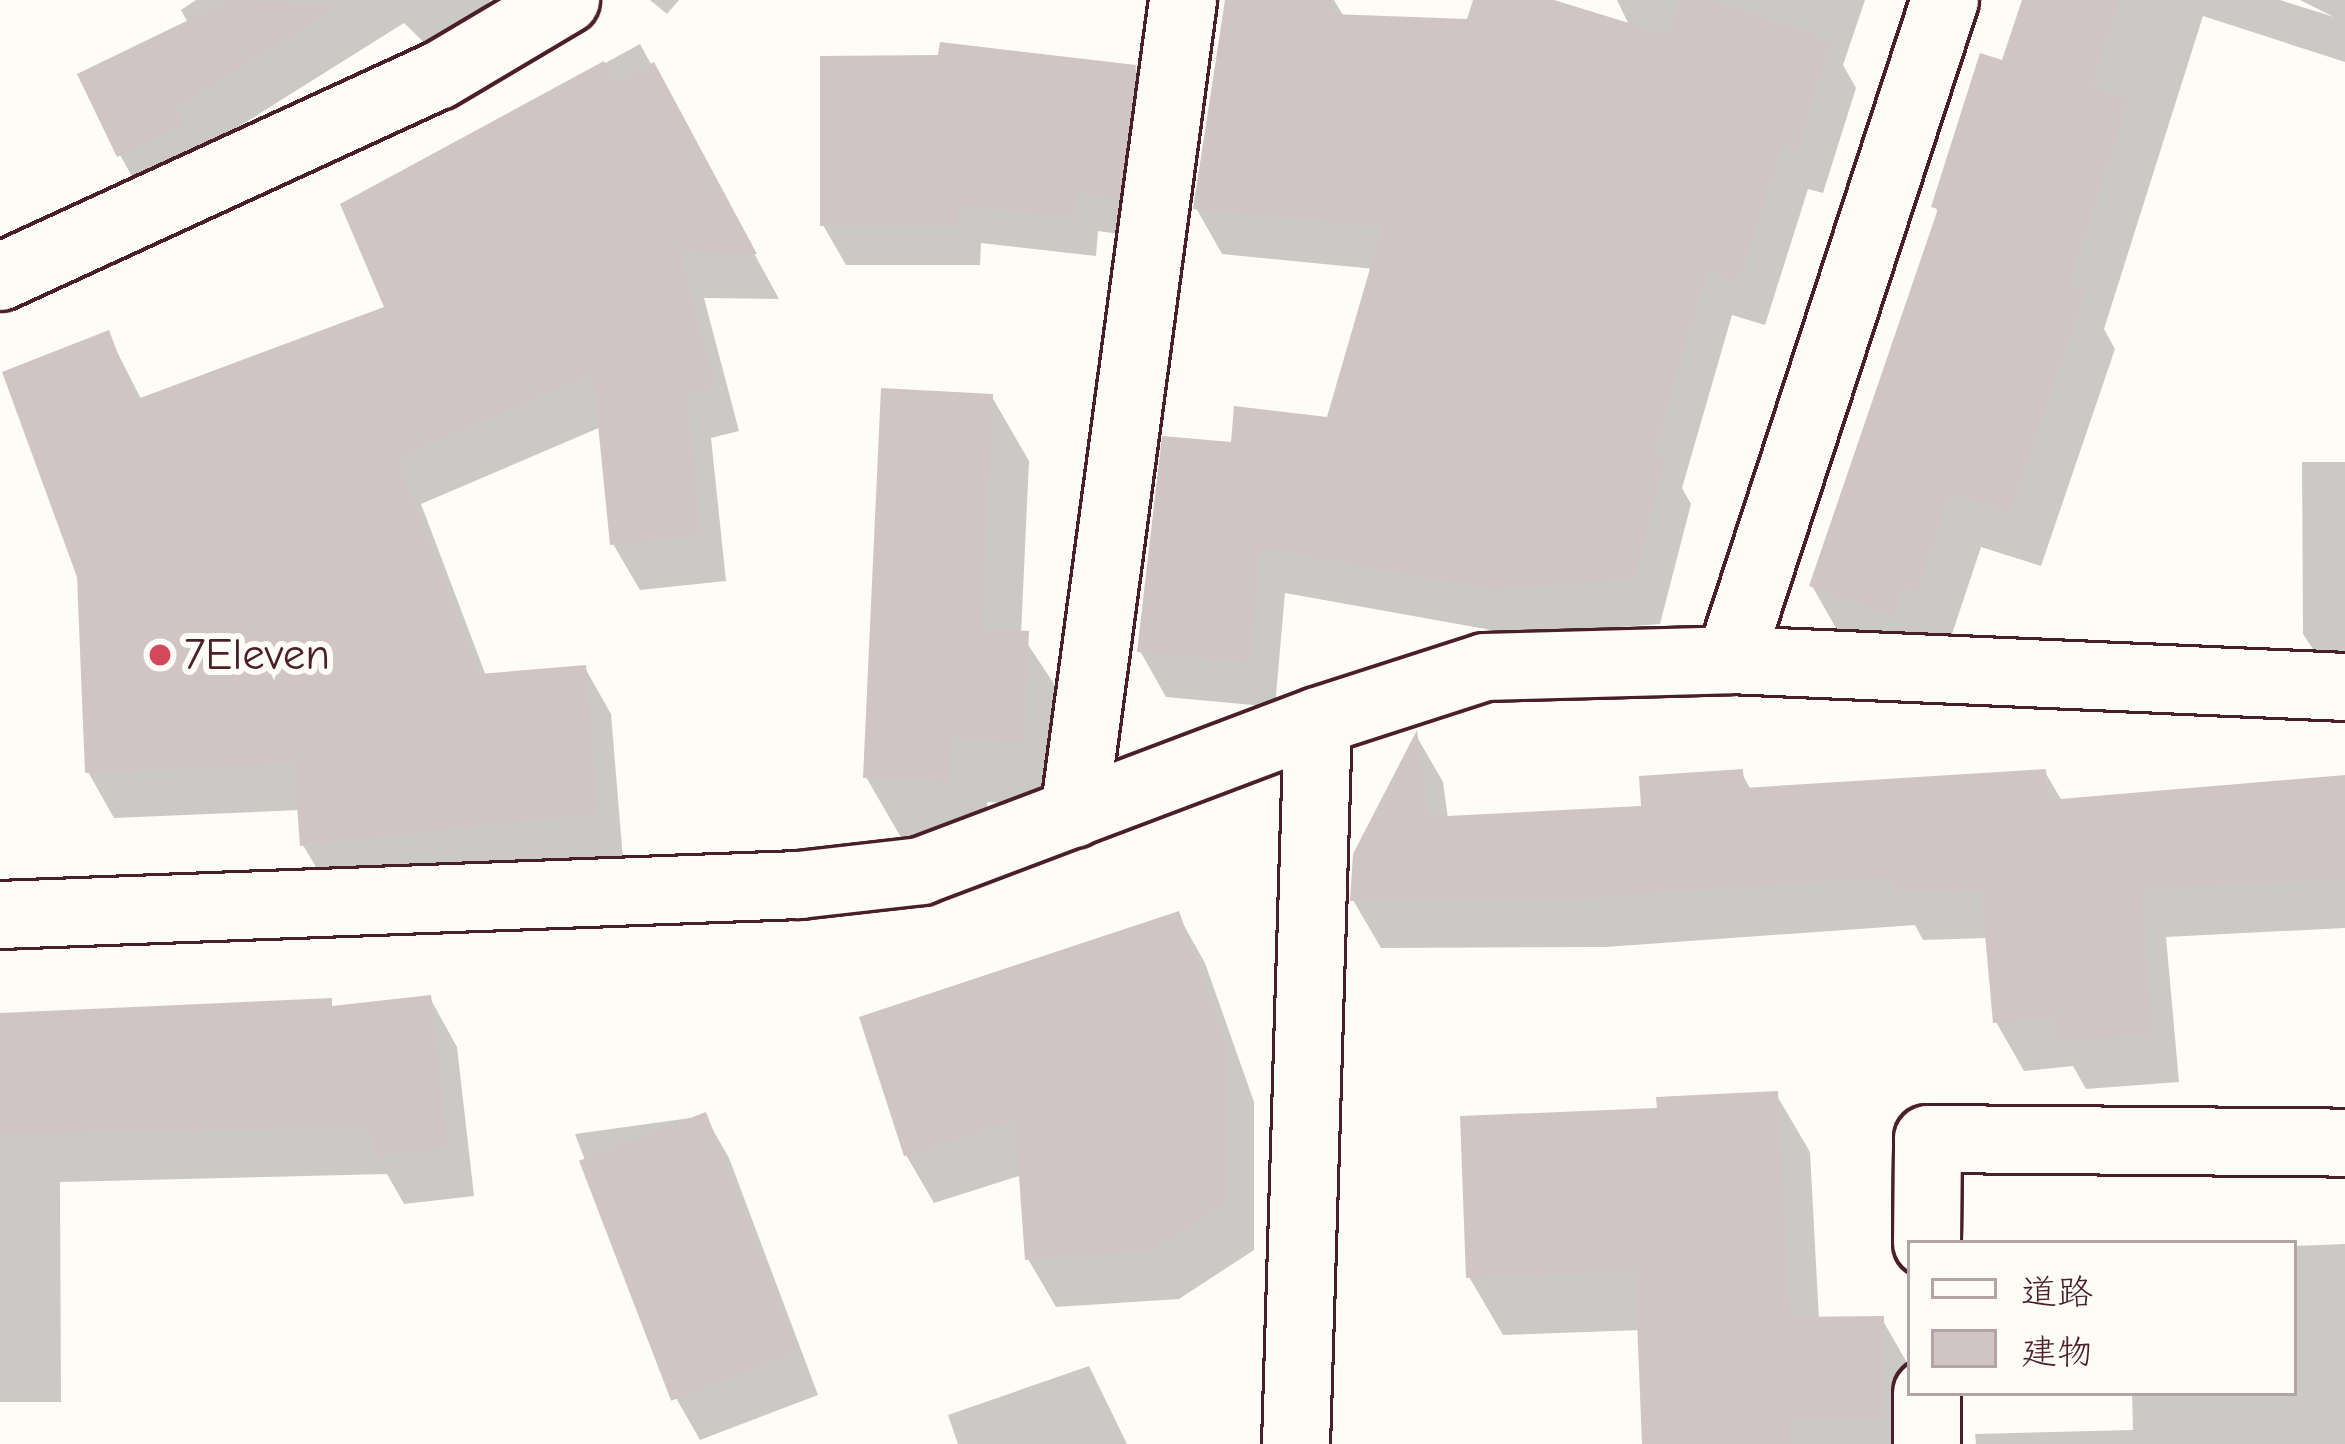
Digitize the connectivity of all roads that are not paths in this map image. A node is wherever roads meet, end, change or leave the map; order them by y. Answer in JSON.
{"nodes":[{"id":1,"x":566,"y":0,"type":"edge"},
{"id":2,"x":1183,"y":0,"type":"edge"},
{"id":3,"x":1945,"y":0,"type":"edge"},
{"id":4,"x":0,"y":277,"type":"edge"},
{"id":5,"x":1730,"y":660,"type":"junction"},
{"id":6,"x":2345,"y":687,"type":"edge"},
{"id":7,"x":1318,"y":721,"type":"junction"},
{"id":8,"x":1074,"y":814,"type":"junction"},
{"id":9,"x":0,"y":915,"type":"edge"},
{"id":10,"x":2345,"y":1143,"type":"edge"},
{"id":11,"x":1927,"y":1240,"type":"edge"},
{"id":12,"x":1927,"y":1396,"type":"edge"},
{"id":13,"x":1296,"y":1444,"type":"edge"},
{"id":14,"x":1927,"y":1444,"type":"edge"}],
"edges":[{"from":1,"to":4,"type":"street"},
{"from":2,"to":8,"type":"street"},
{"from":3,"to":5,"type":"street"},
{"from":5,"to":6,"type":"street"},
{"from":5,"to":7,"type":"street"},
{"from":7,"to":8,"type":"street"},
{"from":7,"to":13,"type":"street"},
{"from":8,"to":9,"type":"street"},
{"from":10,"to":11,"type":"street"},
{"from":12,"to":14,"type":"street"}]}
